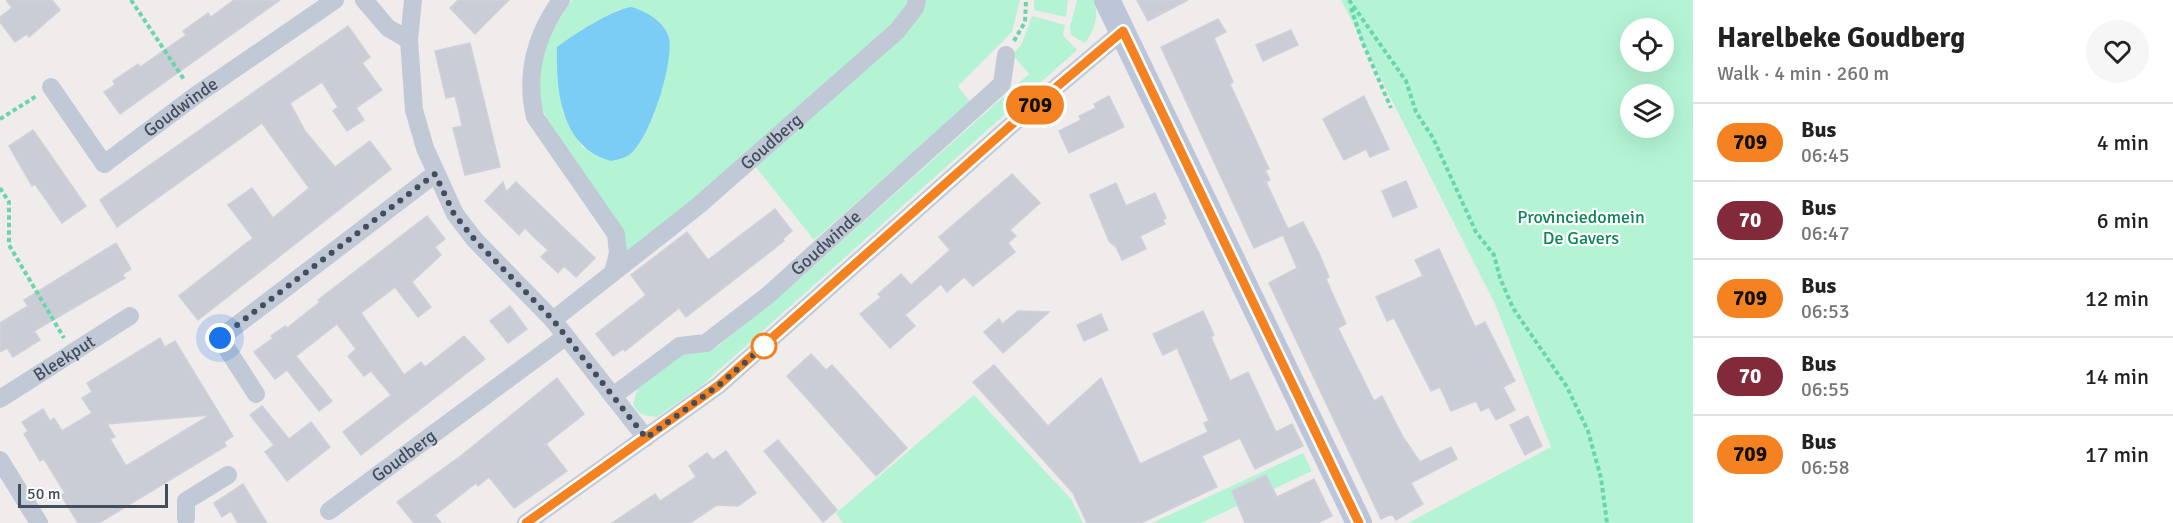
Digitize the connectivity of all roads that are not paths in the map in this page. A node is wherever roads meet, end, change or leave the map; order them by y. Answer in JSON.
{"nodes":[{"id":1,"x":335,"y":0,"type":"edge"},
{"id":2,"x":364,"y":0,"type":"edge"},
{"id":3,"x":413,"y":0,"type":"edge"},
{"id":4,"x":561,"y":0,"type":"edge"},
{"id":5,"x":917,"y":0,"type":"edge"},
{"id":6,"x":1107,"y":0,"type":"edge"},
{"id":7,"x":1123,"y":31,"type":"junction"},
{"id":8,"x":409,"y":40,"type":"junction"},
{"id":9,"x":1005,"y":55,"type":"road end"},
{"id":10,"x":51,"y":87,"type":"road end"},
{"id":11,"x":435,"y":174,"type":"junction"},
{"id":12,"x":613,"y":273,"type":"junction"},
{"id":13,"x":130,"y":316,"type":"dead end"},
{"id":14,"x":553,"y":320,"type":"junction"},
{"id":15,"x":566,"y":337,"type":"junction"},
{"id":16,"x":256,"y":394,"type":"dead end"},
{"id":17,"x":613,"y":396,"type":"junction"},
{"id":18,"x":0,"y":399,"type":"edge"},
{"id":19,"x":646,"y":438,"type":"junction"},
{"id":20,"x":0,"y":460,"type":"edge"},
{"id":21,"x":228,"y":475,"type":"dead end"},
{"id":22,"x":329,"y":511,"type":"dead end"},
{"id":23,"x":184,"y":521,"type":"edge"},
{"id":24,"x":39,"y":523,"type":"edge"},
{"id":25,"x":526,"y":523,"type":"edge"},
{"id":26,"x":1359,"y":523,"type":"edge"}],
"edges":[{"from":1,"to":10,"type":"street","name":"Goudwinde"},
{"from":2,"to":8,"type":"street"},
{"from":3,"to":8,"type":"street"},
{"from":4,"to":12,"type":"street"},
{"from":5,"to":12,"type":"street","name":"Goudberg"},
{"from":6,"to":7,"type":"street"},
{"from":7,"to":19,"type":"street"},
{"from":7,"to":26,"type":"street"},
{"from":8,"to":11,"type":"street"},
{"from":9,"to":17,"type":"street","name":"Goudwinde"},
{"from":11,"to":14,"type":"street"},
{"from":11,"to":16,"type":"street"},
{"from":12,"to":14,"type":"street","name":"Goudberg"},
{"from":13,"to":18,"type":"street","name":"Bleekput"},
{"from":14,"to":15,"type":"street"},
{"from":15,"to":17,"type":"street"},
{"from":15,"to":22,"type":"street","name":"Goudberg"},
{"from":17,"to":19,"type":"street"},
{"from":19,"to":25,"type":"street"},
{"from":20,"to":24,"type":"street"},
{"from":21,"to":23,"type":"street"}]}
